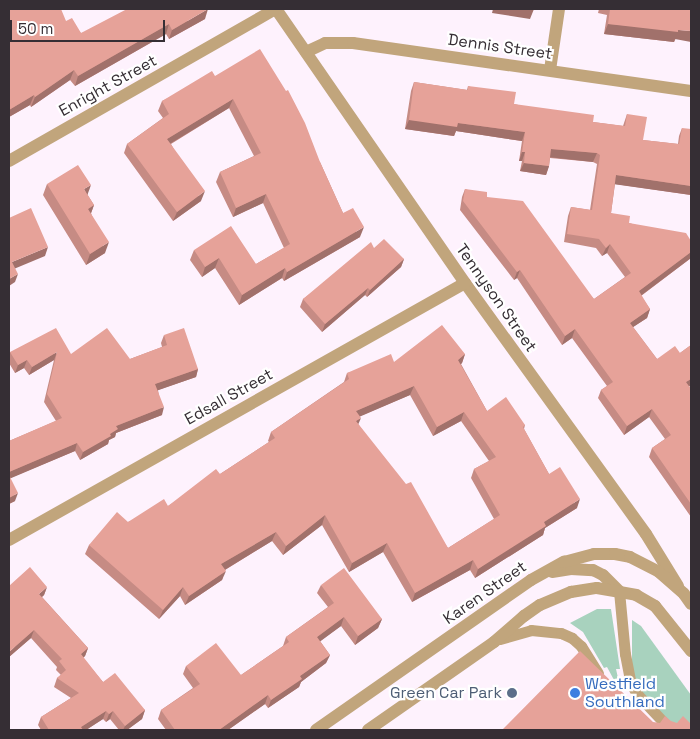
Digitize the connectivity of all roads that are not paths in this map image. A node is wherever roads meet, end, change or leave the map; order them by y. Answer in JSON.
{"nodes":[{"id":1,"x":276,"y":9,"type":"edge"},
{"id":2,"x":559,"y":9,"type":"edge"},
{"id":3,"x":306,"y":52,"type":"junction"},
{"id":4,"x":550,"y":70,"type":"junction"},
{"id":5,"x":691,"y":90,"type":"edge"},
{"id":6,"x":9,"y":161,"type":"edge"},
{"id":7,"x":465,"y":284,"type":"junction"},
{"id":8,"x":9,"y":540,"type":"edge"},
{"id":9,"x":541,"y":574,"type":"junction"},
{"id":10,"x":619,"y":591,"type":"junction"},
{"id":11,"x":688,"y":599,"type":"edge"},
{"id":12,"x":494,"y":642,"type":"junction"},
{"id":13,"x":691,"y":651,"type":"edge"},
{"id":14,"x":604,"y":681,"type":"edge"},
{"id":15,"x":316,"y":730,"type":"edge"},
{"id":16,"x":368,"y":730,"type":"edge"},
{"id":17,"x":671,"y":730,"type":"edge"}],
"edges":[{"from":1,"to":3,"type":"street","name":"Tennyson Street"},
{"from":1,"to":6,"type":"street","name":"Enright Street"},
{"from":2,"to":4,"type":"street"},
{"from":3,"to":4,"type":"street","name":"Dennis Street"},
{"from":3,"to":7,"type":"street","name":"Tennyson Street"},
{"from":4,"to":5,"type":"street","name":"Dennis Street"},
{"from":7,"to":8,"type":"street","name":"Edsall Street"},
{"from":7,"to":11,"type":"street","name":"Tennyson Street"},
{"from":9,"to":10,"type":"street"},
{"from":9,"to":11,"type":"street","name":"Karen Street"},
{"from":9,"to":15,"type":"street","name":"Karen Street"},
{"from":10,"to":12,"type":"street"},
{"from":10,"to":13,"type":"street"},
{"from":10,"to":17,"type":"lane"},
{"from":12,"to":14,"type":"lane"},
{"from":12,"to":16,"type":"street"}]}
